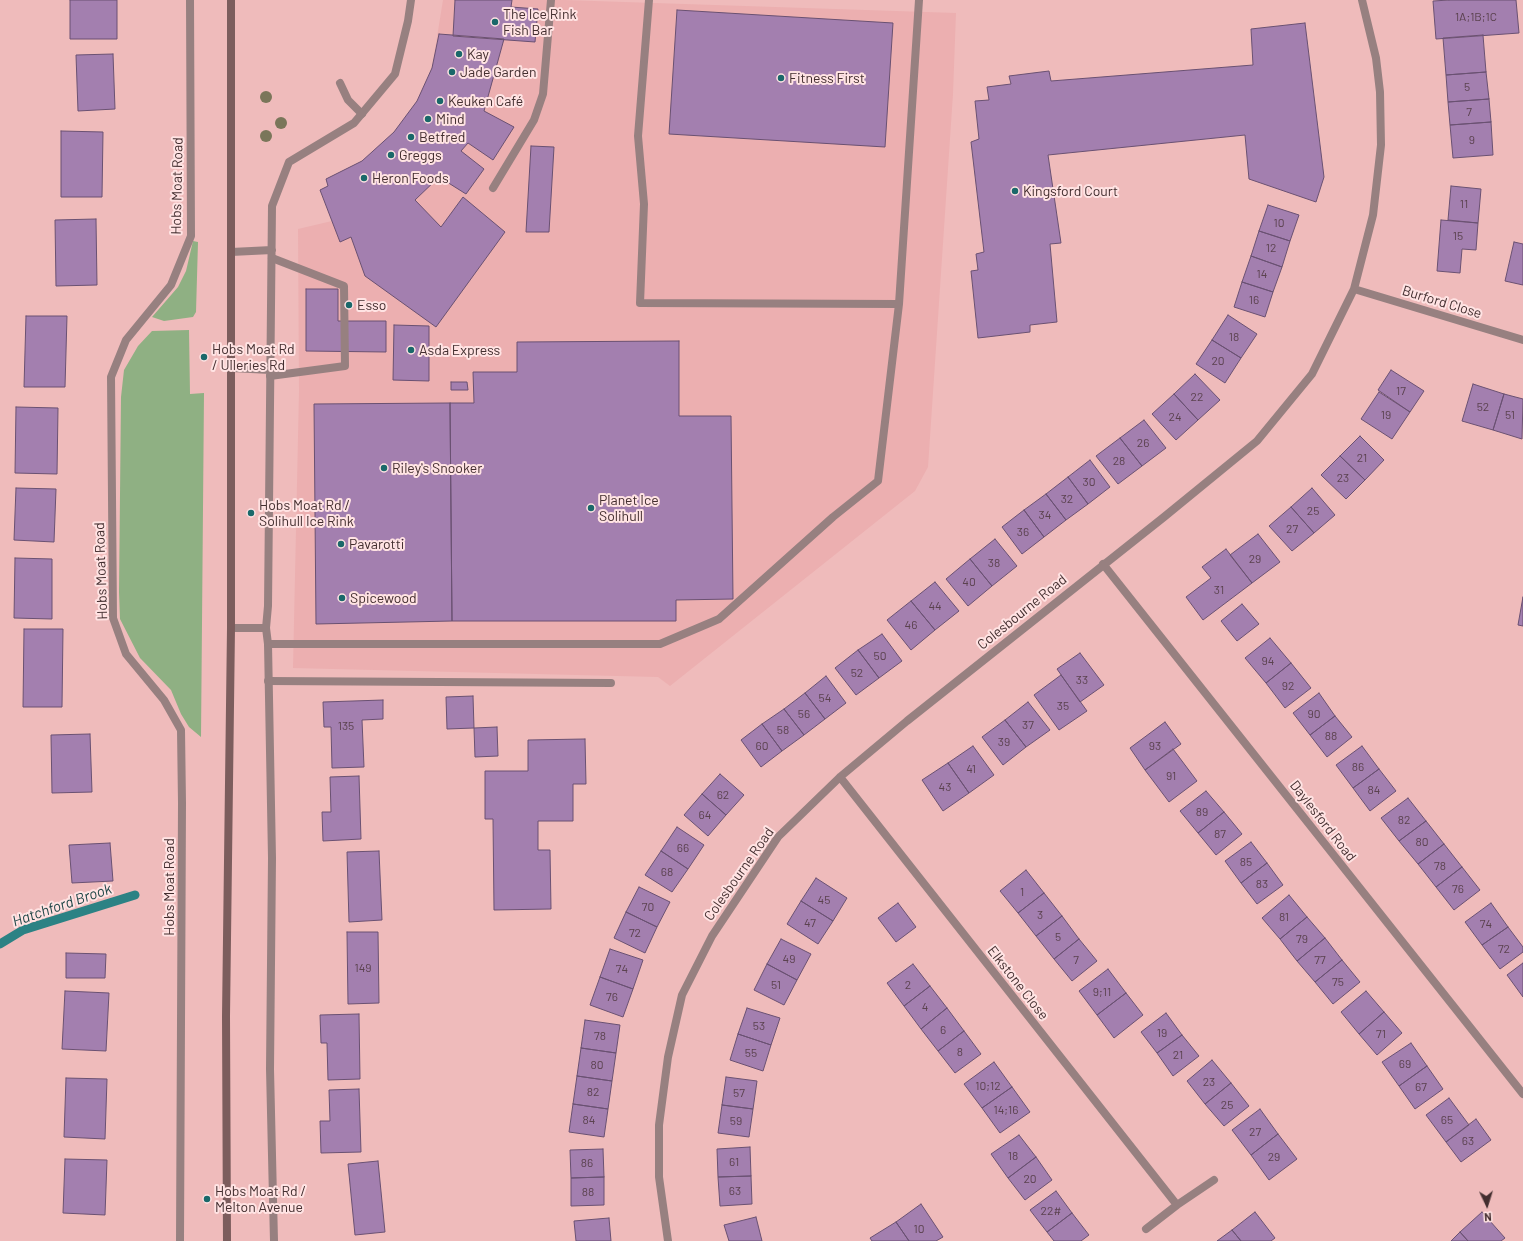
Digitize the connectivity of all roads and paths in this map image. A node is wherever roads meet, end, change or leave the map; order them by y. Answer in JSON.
{"nodes":[{"id":1,"x":190,"y":0,"type":"edge"},
{"id":2,"x":231,"y":0,"type":"edge"},
{"id":3,"x":411,"y":0,"type":"edge"},
{"id":4,"x":551,"y":0,"type":"edge"},
{"id":5,"x":649,"y":0,"type":"edge"},
{"id":6,"x":919,"y":0,"type":"edge"},
{"id":7,"x":1362,"y":0,"type":"edge"},
{"id":8,"x":340,"y":83,"type":"dead end"},
{"id":9,"x":362,"y":114,"type":"junction"},
{"id":10,"x":493,"y":188,"type":"dead end"},
{"id":11,"x":231,"y":252,"type":"junction"},
{"id":12,"x":272,"y":254,"type":"junction"},
{"id":13,"x":1354,"y":289,"type":"junction"},
{"id":14,"x":899,"y":304,"type":"junction"},
{"id":15,"x":1523,"y":340,"type":"edge"},
{"id":16,"x":232,"y":368,"type":"junction"},
{"id":17,"x":270,"y":373,"type":"junction"},
{"id":18,"x":1103,"y":564,"type":"junction"},
{"id":19,"x":231,"y":628,"type":"junction"},
{"id":20,"x":266,"y":628,"type":"junction"},
{"id":21,"x":268,"y":644,"type":"junction"},
{"id":22,"x":268,"y":680,"type":"junction"},
{"id":23,"x":611,"y":683,"type":"dead end"},
{"id":24,"x":840,"y":777,"type":"junction"},
{"id":25,"x":1523,"y":1094,"type":"edge"},
{"id":26,"x":1214,"y":1180,"type":"dead end"},
{"id":27,"x":1177,"y":1205,"type":"junction"},
{"id":28,"x":1146,"y":1229,"type":"dead end"},
{"id":29,"x":180,"y":1241,"type":"edge"},
{"id":30,"x":227,"y":1241,"type":"edge"},
{"id":31,"x":274,"y":1241,"type":"edge"},
{"id":32,"x":668,"y":1241,"type":"edge"}],
"edges":[{"from":1,"to":29,"type":"street","name":"Hobs Moat Road"},
{"from":2,"to":11,"type":"main road"},
{"from":3,"to":9,"type":"street"},
{"from":4,"to":10,"type":"street"},
{"from":5,"to":14,"type":"street"},
{"from":6,"to":14,"type":"street"},
{"from":7,"to":13,"type":"street","name":"Colesbourne Road"},
{"from":8,"to":9,"type":"street"},
{"from":9,"to":12,"type":"street"},
{"from":11,"to":12,"type":"street"},
{"from":11,"to":16,"type":"main road"},
{"from":12,"to":17,"type":"street"},
{"from":12,"to":17,"type":"street"},
{"from":13,"to":15,"type":"street","name":"Burford Close"},
{"from":13,"to":18,"type":"street","name":"Colesbourne Road"},
{"from":14,"to":21,"type":"street"},
{"from":16,"to":17,"type":"street"},
{"from":16,"to":19,"type":"main road"},
{"from":17,"to":20,"type":"street"},
{"from":18,"to":24,"type":"street","name":"Colesbourne Road"},
{"from":18,"to":25,"type":"street","name":"Daylesford Road"},
{"from":19,"to":20,"type":"street"},
{"from":19,"to":30,"type":"main road"},
{"from":20,"to":21,"type":"street"},
{"from":21,"to":22,"type":"street"},
{"from":22,"to":23,"type":"street"},
{"from":22,"to":31,"type":"street"},
{"from":24,"to":27,"type":"street","name":"Elkstone Close"},
{"from":24,"to":32,"type":"street","name":"Colesbourne Road"},
{"from":26,"to":27,"type":"street"},
{"from":27,"to":28,"type":"street"}]}
